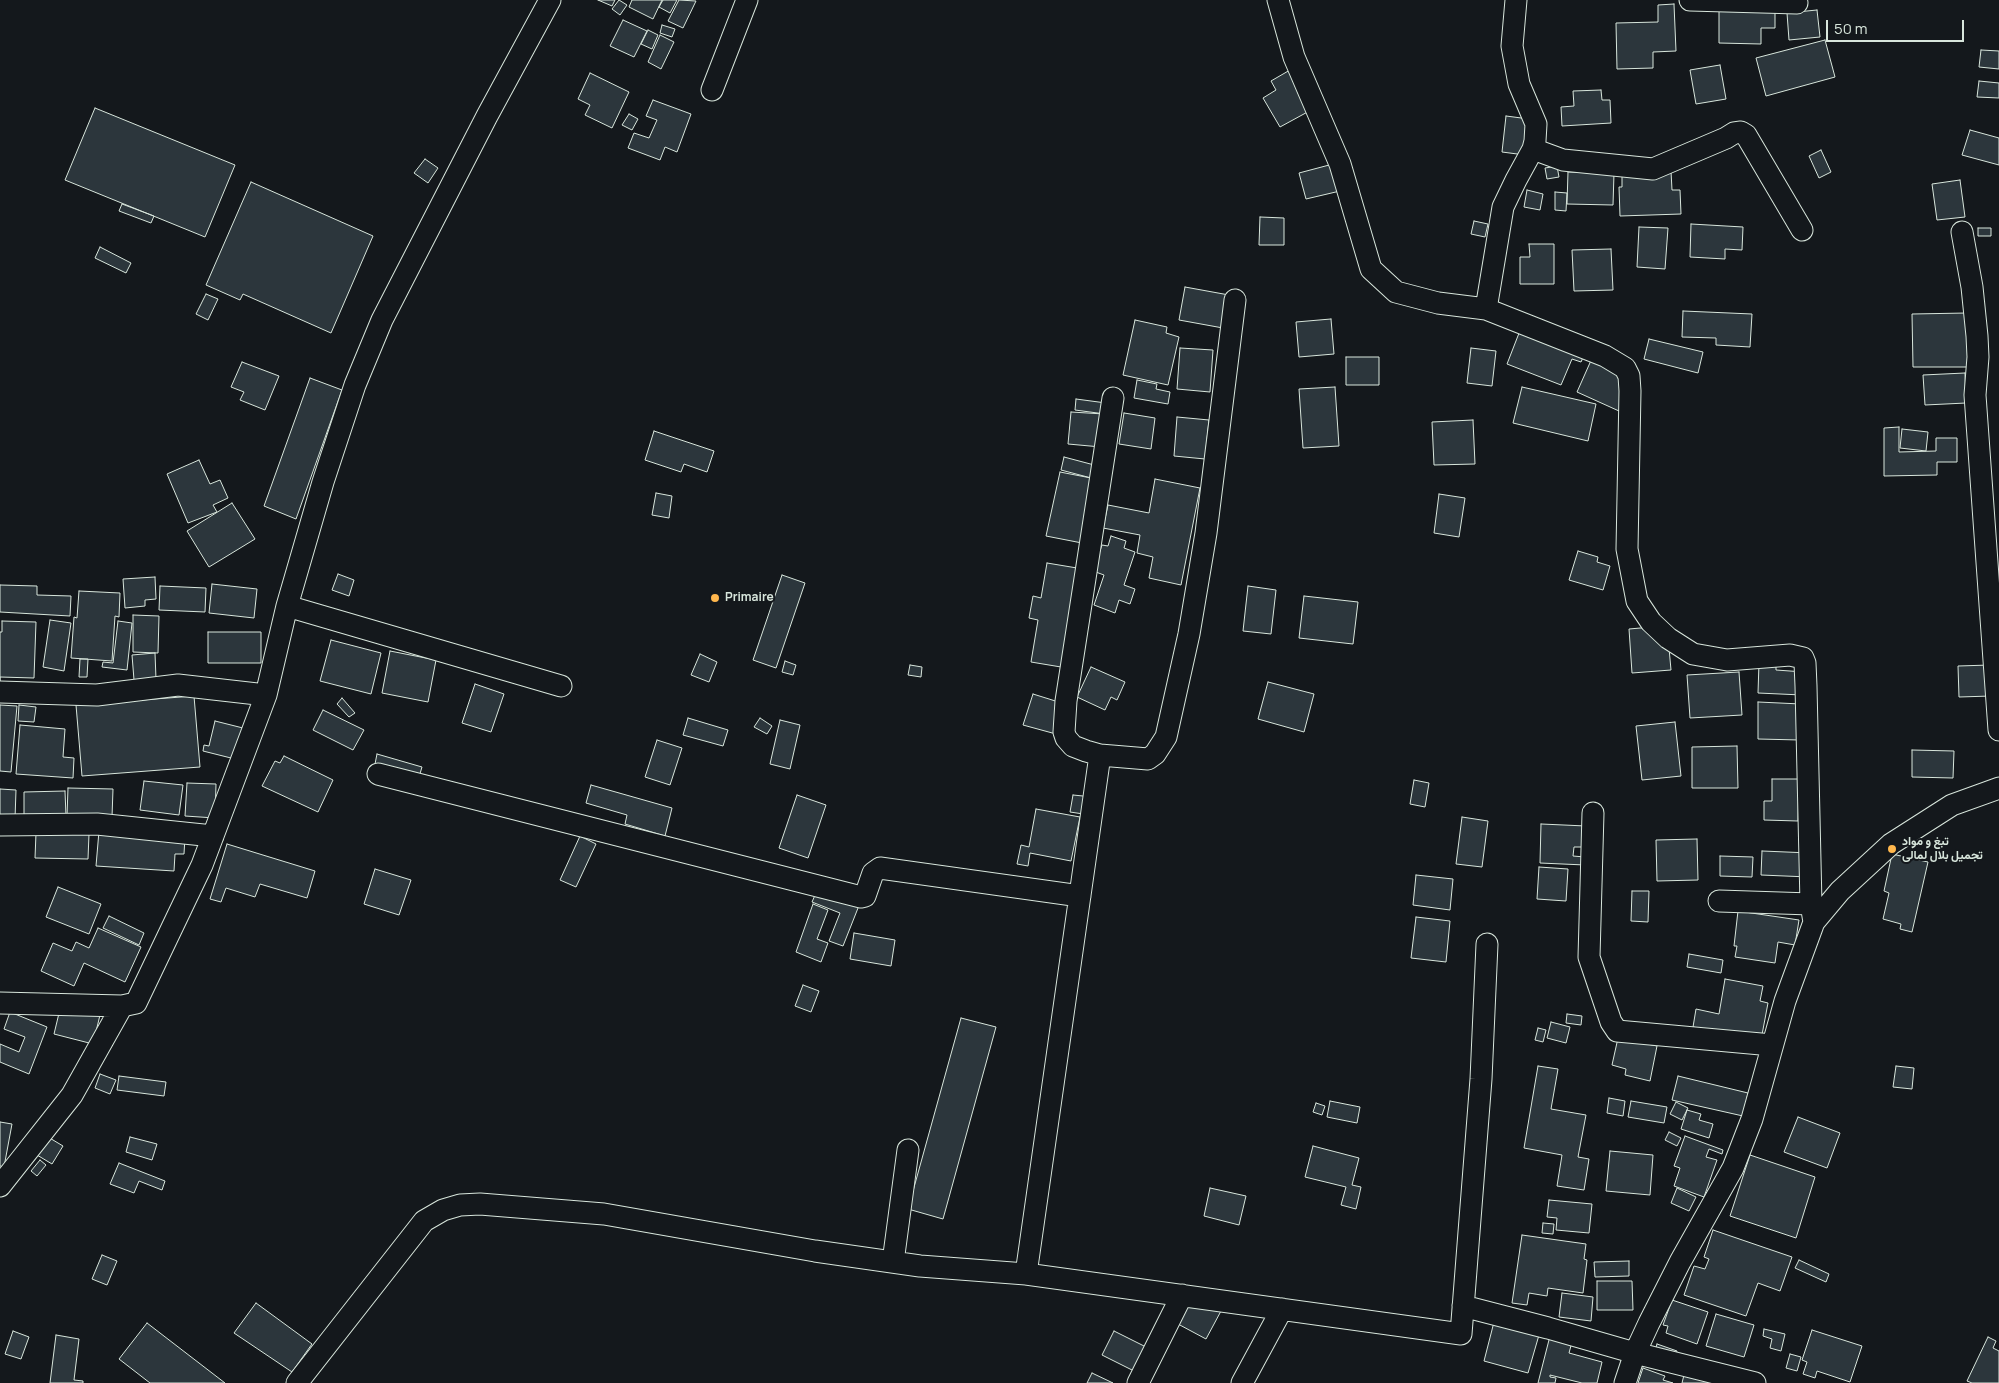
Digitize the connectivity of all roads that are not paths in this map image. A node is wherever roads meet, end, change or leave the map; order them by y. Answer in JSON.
{"nodes":[{"id":1,"x":550,"y":0,"type":"edge"},
{"id":2,"x":747,"y":0,"type":"edge"},
{"id":3,"x":1278,"y":0,"type":"edge"},
{"id":4,"x":1516,"y":0,"type":"edge"},
{"id":5,"x":1690,"y":0,"type":"edge"},
{"id":6,"x":1797,"y":3,"type":"dead end"},
{"id":7,"x":712,"y":90,"type":"dead end"},
{"id":8,"x":1533,"y":149,"type":"junction"},
{"id":9,"x":1802,"y":230,"type":"dead end"},
{"id":10,"x":1962,"y":232,"type":"dead end"},
{"id":11,"x":1235,"y":300,"type":"dead end"},
{"id":12,"x":1486,"y":309,"type":"junction"},
{"id":13,"x":1113,"y":398,"type":"dead end"},
{"id":14,"x":287,"y":606,"type":"junction"},
{"id":15,"x":561,"y":686,"type":"dead end"},
{"id":16,"x":0,"y":692,"type":"edge"},
{"id":17,"x":266,"y":695,"type":"junction"},
{"id":18,"x":1999,"y":730,"type":"edge"},
{"id":19,"x":1100,"y":755,"type":"junction"},
{"id":20,"x":378,"y":774,"type":"dead end"},
{"id":21,"x":1999,"y":788,"type":"edge"},
{"id":22,"x":1593,"y":813,"type":"dead end"},
{"id":23,"x":0,"y":825,"type":"edge"},
{"id":24,"x":213,"y":836,"type":"junction"},
{"id":25,"x":1080,"y":896,"type":"junction"},
{"id":26,"x":1719,"y":901,"type":"dead end"},
{"id":27,"x":1812,"y":913,"type":"junction"},
{"id":28,"x":1487,"y":944,"type":"dead end"},
{"id":29,"x":0,"y":1003,"type":"edge"},
{"id":30,"x":122,"y":1006,"type":"junction"},
{"id":31,"x":1772,"y":1045,"type":"junction"},
{"id":32,"x":908,"y":1150,"type":"dead end"},
{"id":33,"x":0,"y":1186,"type":"edge"},
{"id":34,"x":893,"y":1262,"type":"junction"},
{"id":35,"x":1026,"y":1274,"type":"junction"},
{"id":36,"x":1182,"y":1295,"type":"junction"},
{"id":37,"x":1463,"y":1306,"type":"junction"},
{"id":38,"x":1282,"y":1309,"type":"junction"},
{"id":39,"x":1635,"y":1353,"type":"junction"},
{"id":40,"x":297,"y":1383,"type":"edge"},
{"id":41,"x":1138,"y":1383,"type":"edge"},
{"id":42,"x":1242,"y":1383,"type":"edge"},
{"id":43,"x":1625,"y":1383,"type":"edge"},
{"id":44,"x":1755,"y":1383,"type":"edge"}],
"edges":[{"from":1,"to":14,"type":"street"},
{"from":2,"to":7,"type":"street"},
{"from":3,"to":12,"type":"street"},
{"from":4,"to":8,"type":"street"},
{"from":5,"to":6,"type":"street"},
{"from":8,"to":9,"type":"street"},
{"from":8,"to":12,"type":"street"},
{"from":10,"to":18,"type":"street"},
{"from":11,"to":19,"type":"street"},
{"from":12,"to":27,"type":"street"},
{"from":13,"to":19,"type":"street"},
{"from":14,"to":15,"type":"street"},
{"from":14,"to":17,"type":"street"},
{"from":16,"to":17,"type":"street"},
{"from":17,"to":24,"type":"street"},
{"from":19,"to":25,"type":"street"},
{"from":20,"to":25,"type":"street"},
{"from":21,"to":27,"type":"street"},
{"from":22,"to":31,"type":"street"},
{"from":23,"to":24,"type":"street"},
{"from":24,"to":30,"type":"street"},
{"from":25,"to":35,"type":"street"},
{"from":26,"to":27,"type":"street"},
{"from":27,"to":31,"type":"street"},
{"from":28,"to":37,"type":"street"},
{"from":29,"to":30,"type":"street"},
{"from":30,"to":33,"type":"street"},
{"from":31,"to":39,"type":"street"},
{"from":32,"to":34,"type":"street"},
{"from":34,"to":35,"type":"street"},
{"from":34,"to":40,"type":"street"},
{"from":35,"to":36,"type":"street"},
{"from":36,"to":38,"type":"street"},
{"from":36,"to":41,"type":"street"},
{"from":37,"to":38,"type":"street"},
{"from":37,"to":39,"type":"street"},
{"from":38,"to":42,"type":"street"},
{"from":39,"to":43,"type":"street"},
{"from":39,"to":44,"type":"street"}]}
